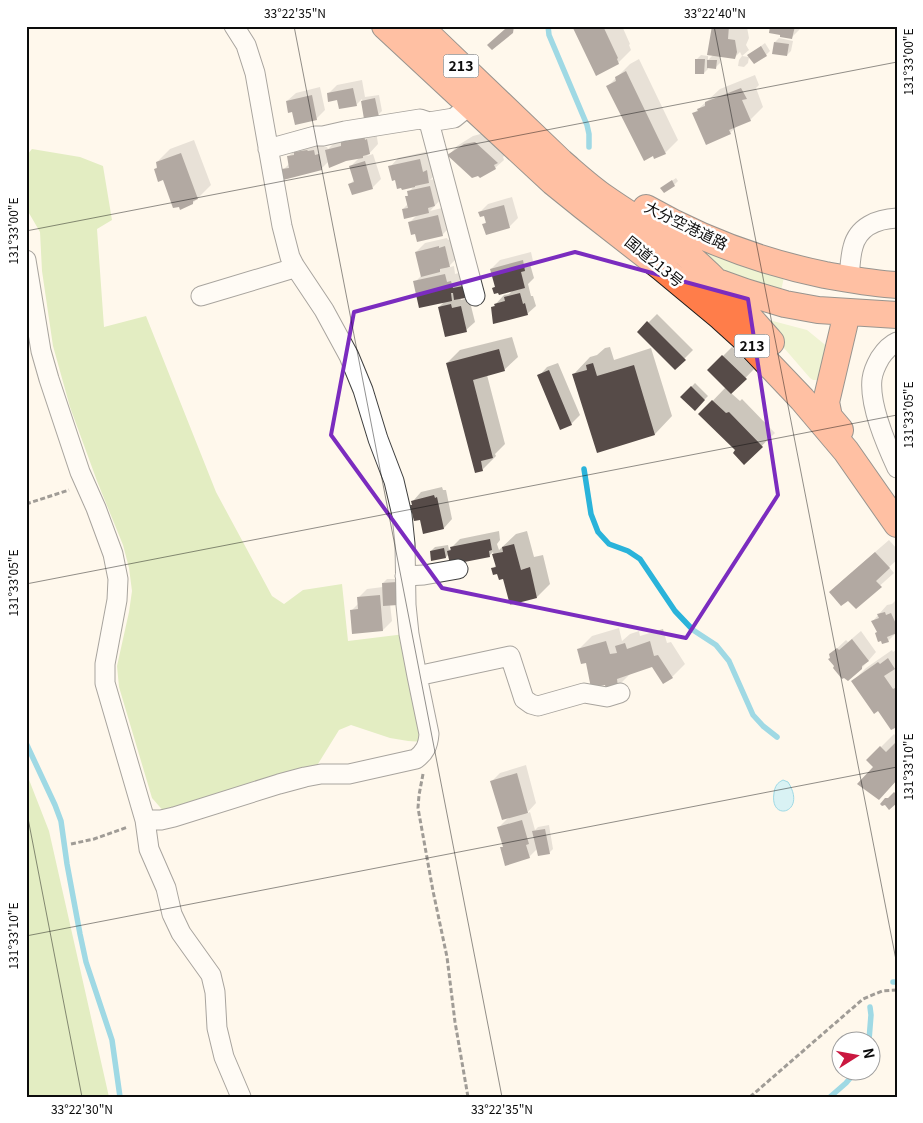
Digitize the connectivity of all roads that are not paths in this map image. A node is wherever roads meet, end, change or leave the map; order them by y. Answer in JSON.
{"nodes":[{"id":1,"x":234,"y":26,"type":"edge"},
{"id":2,"x":385,"y":26,"type":"edge"},
{"id":3,"x":419,"y":26,"type":"edge"},
{"id":4,"x":470,"y":105,"type":"junction"},
{"id":5,"x":503,"y":106,"type":"junction"},
{"id":6,"x":429,"y":122,"type":"junction"},
{"id":7,"x":268,"y":149,"type":"junction"},
{"id":8,"x":897,"y":218,"type":"edge"},
{"id":9,"x":615,"y":230,"type":"junction"},
{"id":10,"x":26,"y":260,"type":"edge"},
{"id":11,"x":294,"y":265,"type":"junction"},
{"id":12,"x":849,"y":280,"type":"junction"},
{"id":13,"x":715,"y":282,"type":"junction"},
{"id":14,"x":897,"y":285,"type":"edge"},
{"id":15,"x":201,"y":296,"type":"dead end"},
{"id":16,"x":475,"y":296,"type":"dead end"},
{"id":17,"x":847,"y":313,"type":"junction"},
{"id":18,"x":897,"y":315,"type":"edge"},
{"id":19,"x":897,"y":342,"type":"edge"},
{"id":20,"x":826,"y":402,"type":"junction"},
{"id":21,"x":854,"y":434,"type":"junction"},
{"id":22,"x":897,"y":468,"type":"edge"},
{"id":23,"x":869,"y":483,"type":"junction"},
{"id":24,"x":897,"y":510,"type":"edge"},
{"id":25,"x":897,"y":524,"type":"edge"},
{"id":26,"x":458,"y":569,"type":"dead end"},
{"id":27,"x":405,"y":576,"type":"junction"},
{"id":28,"x":417,"y":676,"type":"junction"},
{"id":29,"x":620,"y":693,"type":"dead end"},
{"id":30,"x":145,"y":820,"type":"junction"},
{"id":31,"x":241,"y":1097,"type":"edge"}],
"edges":[{"from":1,"to":7,"type":"street"},
{"from":2,"to":4,"type":"highway","name":"国道213号","number":"213"},
{"from":3,"to":5,"type":"highway","name":"国道213号","number":"213"},
{"from":4,"to":6,"type":"street"},
{"from":4,"to":9,"type":"highway","name":"国道213号","number":"213"},
{"from":5,"to":12,"type":"highway","name":"大分空港道路","number":"213"},
{"from":5,"to":13,"type":"highway","name":"国道213号","number":"213"},
{"from":6,"to":7,"type":"street"},
{"from":6,"to":16,"type":"street"},
{"from":7,"to":11,"type":"street"},
{"from":8,"to":12,"type":"street"},
{"from":9,"to":13,"type":"highway","number":"213"},
{"from":9,"to":23,"type":"highway","name":"国道213号","number":"213"},
{"from":10,"to":30,"type":"street"},
{"from":11,"to":15,"type":"street"},
{"from":11,"to":27,"type":"street"},
{"from":12,"to":14,"type":"highway","name":"大分空港道路","number":"213"},
{"from":12,"to":17,"type":"highway"},
{"from":13,"to":17,"type":"highway","number":"213"},
{"from":13,"to":20,"type":"highway","name":"国道213号","number":"213"},
{"from":17,"to":18,"type":"highway","number":"213"},
{"from":17,"to":20,"type":"highway"},
{"from":17,"to":21,"type":"highway"},
{"from":19,"to":22,"type":"street"},
{"from":20,"to":21,"type":"highway","name":"国道213号","number":"213"},
{"from":20,"to":23,"type":"highway"},
{"from":21,"to":24,"type":"highway","name":"国道213号","number":"213"},
{"from":23,"to":25,"type":"highway","name":"国道213号","number":"213"},
{"from":26,"to":27,"type":"street"},
{"from":27,"to":28,"type":"street"},
{"from":28,"to":29,"type":"street"},
{"from":28,"to":30,"type":"street"},
{"from":30,"to":31,"type":"street"}]}
